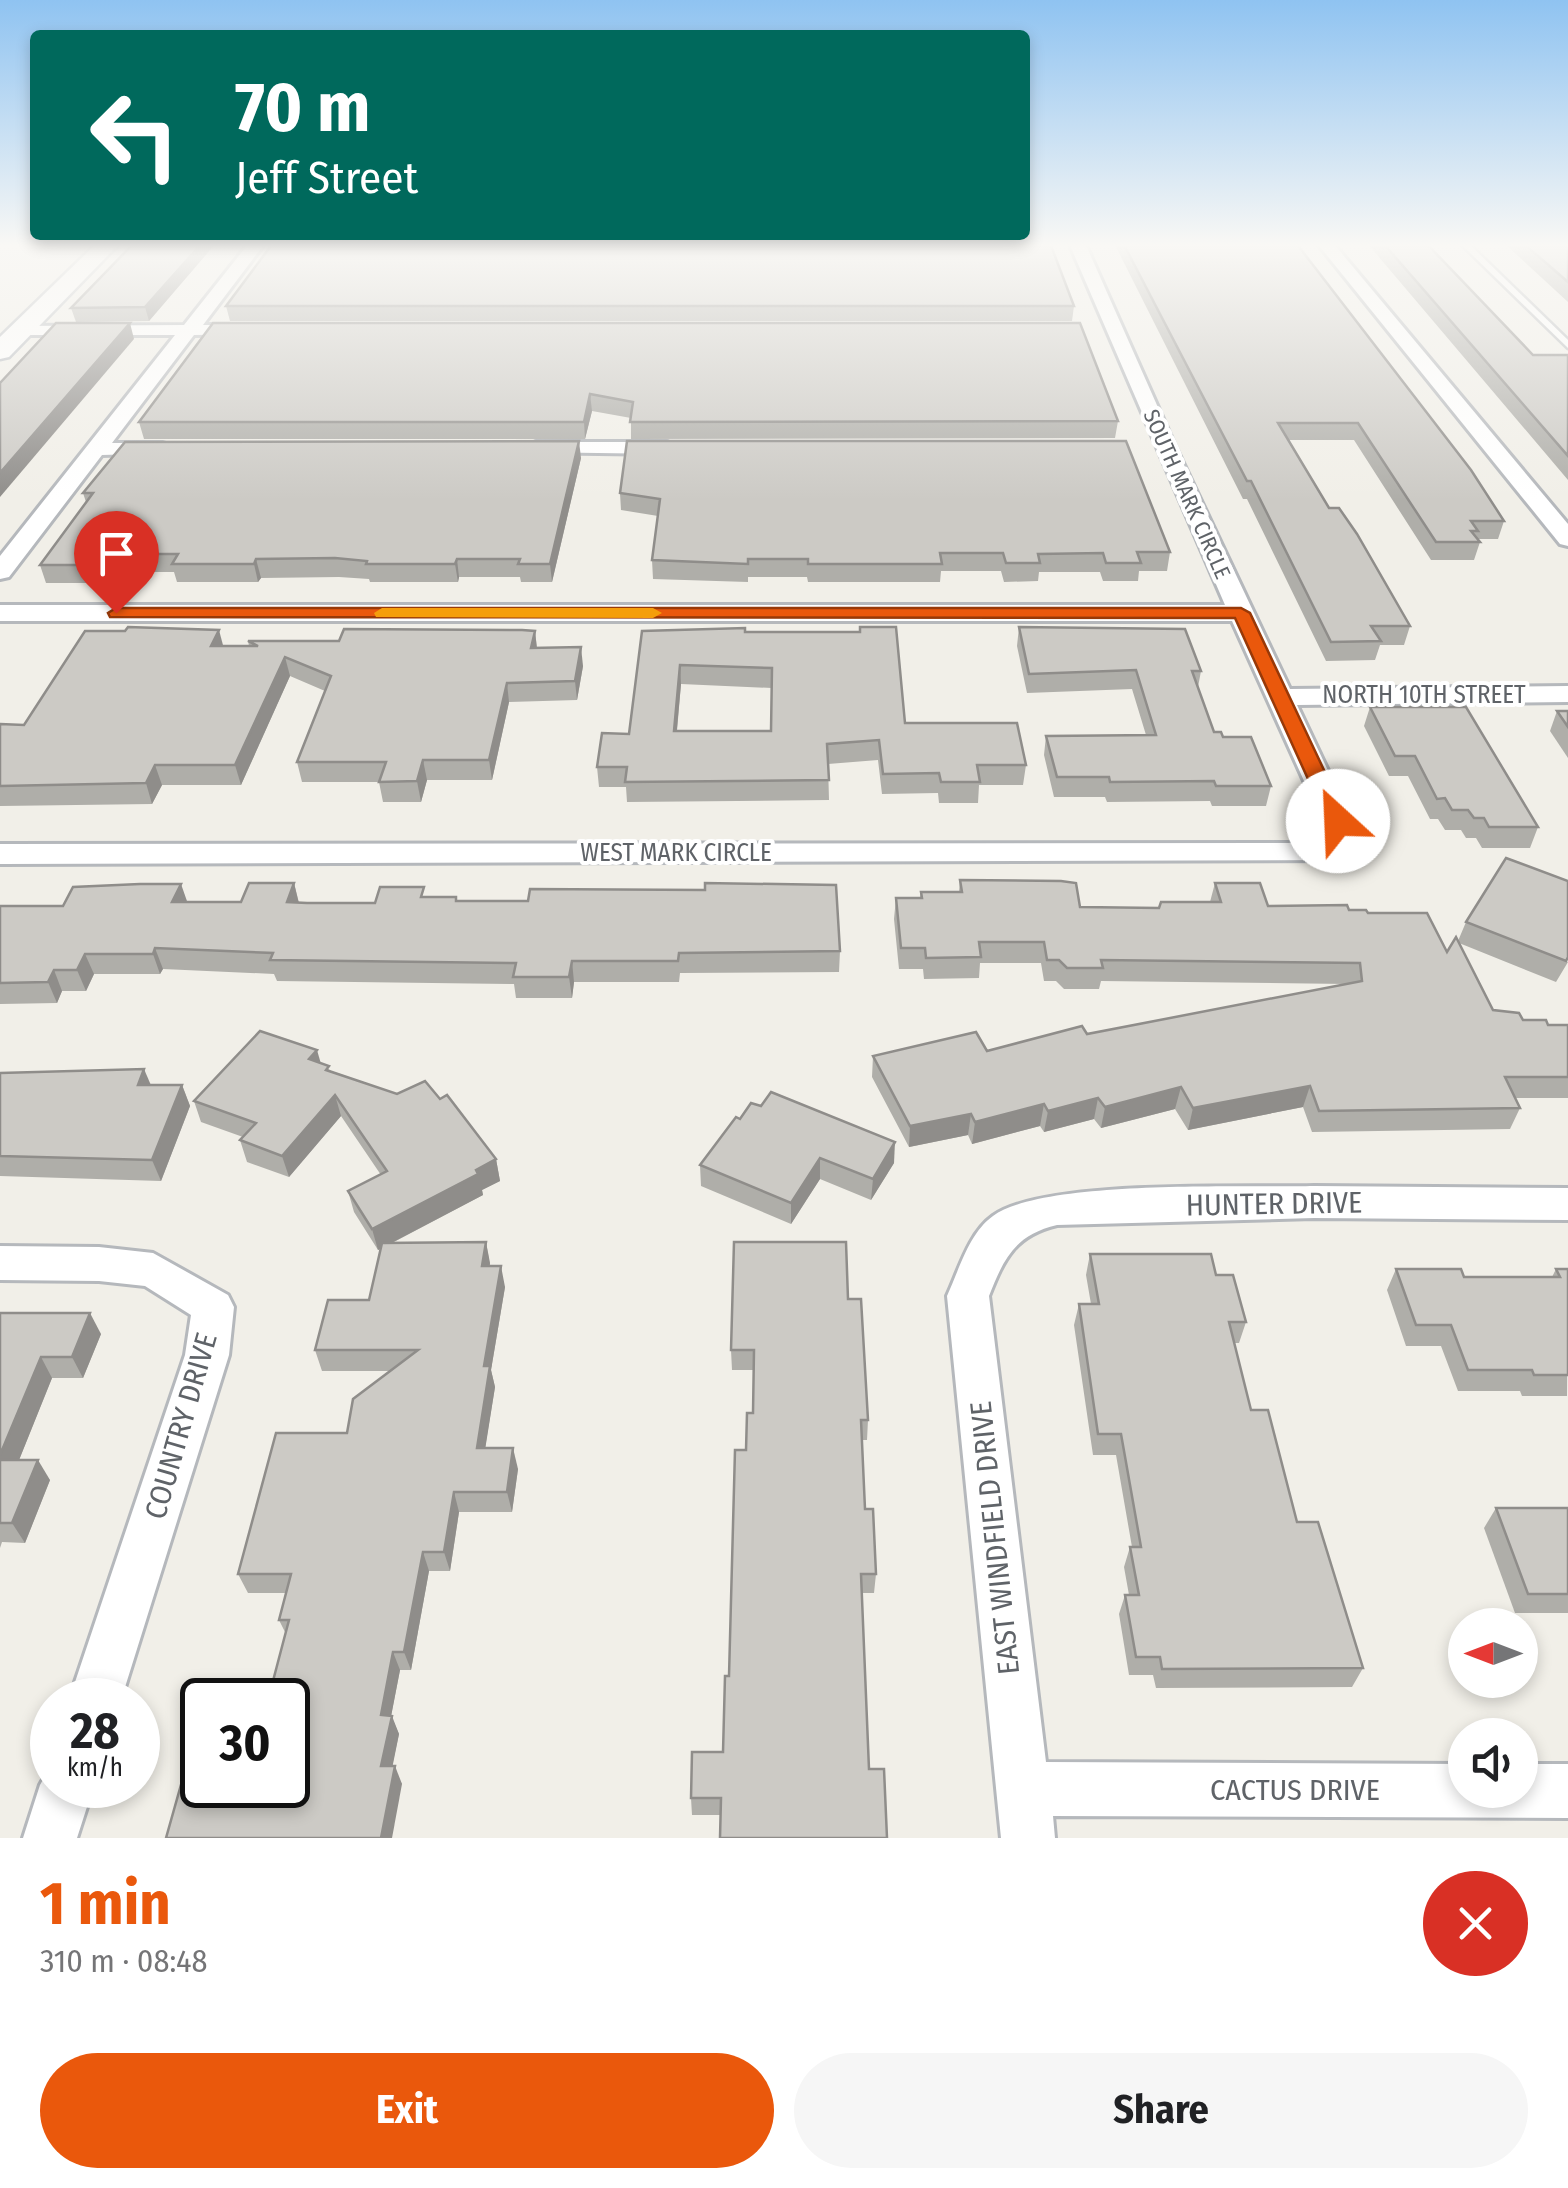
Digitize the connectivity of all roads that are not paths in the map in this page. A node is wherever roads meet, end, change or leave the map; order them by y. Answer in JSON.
{"nodes":[{"id":1,"x":1105,"y":329,"type":"edge"},
{"id":2,"x":1396,"y":329,"type":"edge"},
{"id":3,"x":21,"y":330,"type":"joint"},
{"id":4,"x":189,"y":330,"type":"junction"},
{"id":5,"x":268,"y":330,"type":"edge"},
{"id":6,"x":0,"y":351,"type":"edge"},
{"id":7,"x":176,"y":448,"type":"edge"},
{"id":8,"x":512,"y":448,"type":"edge"},
{"id":9,"x":690,"y":448,"type":"edge"},
{"id":10,"x":96,"y":449,"type":"junction"},
{"id":11,"x":1568,"y":539,"type":"edge"},
{"id":12,"x":0,"y":572,"type":"edge"},
{"id":13,"x":0,"y":613,"type":"edge"},
{"id":14,"x":1241,"y":613,"type":"junction"},
{"id":15,"x":1568,"y":694,"type":"edge"},
{"id":16,"x":1280,"y":696,"type":"junction"},
{"id":17,"x":1352,"y":852,"type":"joint"},
{"id":18,"x":0,"y":854,"type":"edge"},
{"id":19,"x":1568,"y":1204,"type":"edge"},
{"id":20,"x":992,"y":1242,"type":"joint"},
{"id":21,"x":0,"y":1263,"type":"edge"},
{"id":22,"x":102,"y":1678,"type":"edge"},
{"id":23,"x":1568,"y":1791,"type":"edge"},
{"id":24,"x":60,"y":1808,"type":"edge"},
{"id":25,"x":1025,"y":1814,"type":"edge"},
{"id":26,"x":50,"y":1838,"type":"edge"}],
"edges":[{"from":1,"to":14,"type":"street","name":"SOUTH MARK CIRCLE"},
{"from":2,"to":11,"type":"street"},
{"from":3,"to":4,"type":"street"},
{"from":3,"to":6,"type":"street"},
{"from":4,"to":5,"type":"street"},
{"from":4,"to":10,"type":"street"},
{"from":7,"to":10,"type":"street"},
{"from":8,"to":9,"type":"street"},
{"from":10,"to":12,"type":"street"},
{"from":13,"to":14,"type":"street"},
{"from":14,"to":16,"type":"street","name":"SOUTH MARK CIRCLE"},
{"from":15,"to":16,"type":"street","name":"NORTH 10TH STREET"},
{"from":16,"to":17,"type":"street","name":"SOUTH MARK CIRCLE"},
{"from":17,"to":18,"type":"street","name":"WEST MARK CIRCLE"},
{"from":19,"to":20,"type":"street","name":"HUNTER DRIVE"},
{"from":20,"to":25,"type":"street","name":"EAST WINDFIELD DRIVE"},
{"from":21,"to":22,"type":"street","name":"COUNTRY DRIVE"},
{"from":23,"to":25,"type":"street","name":"CACTUS DRIVE"},
{"from":24,"to":26,"type":"street"}]}
